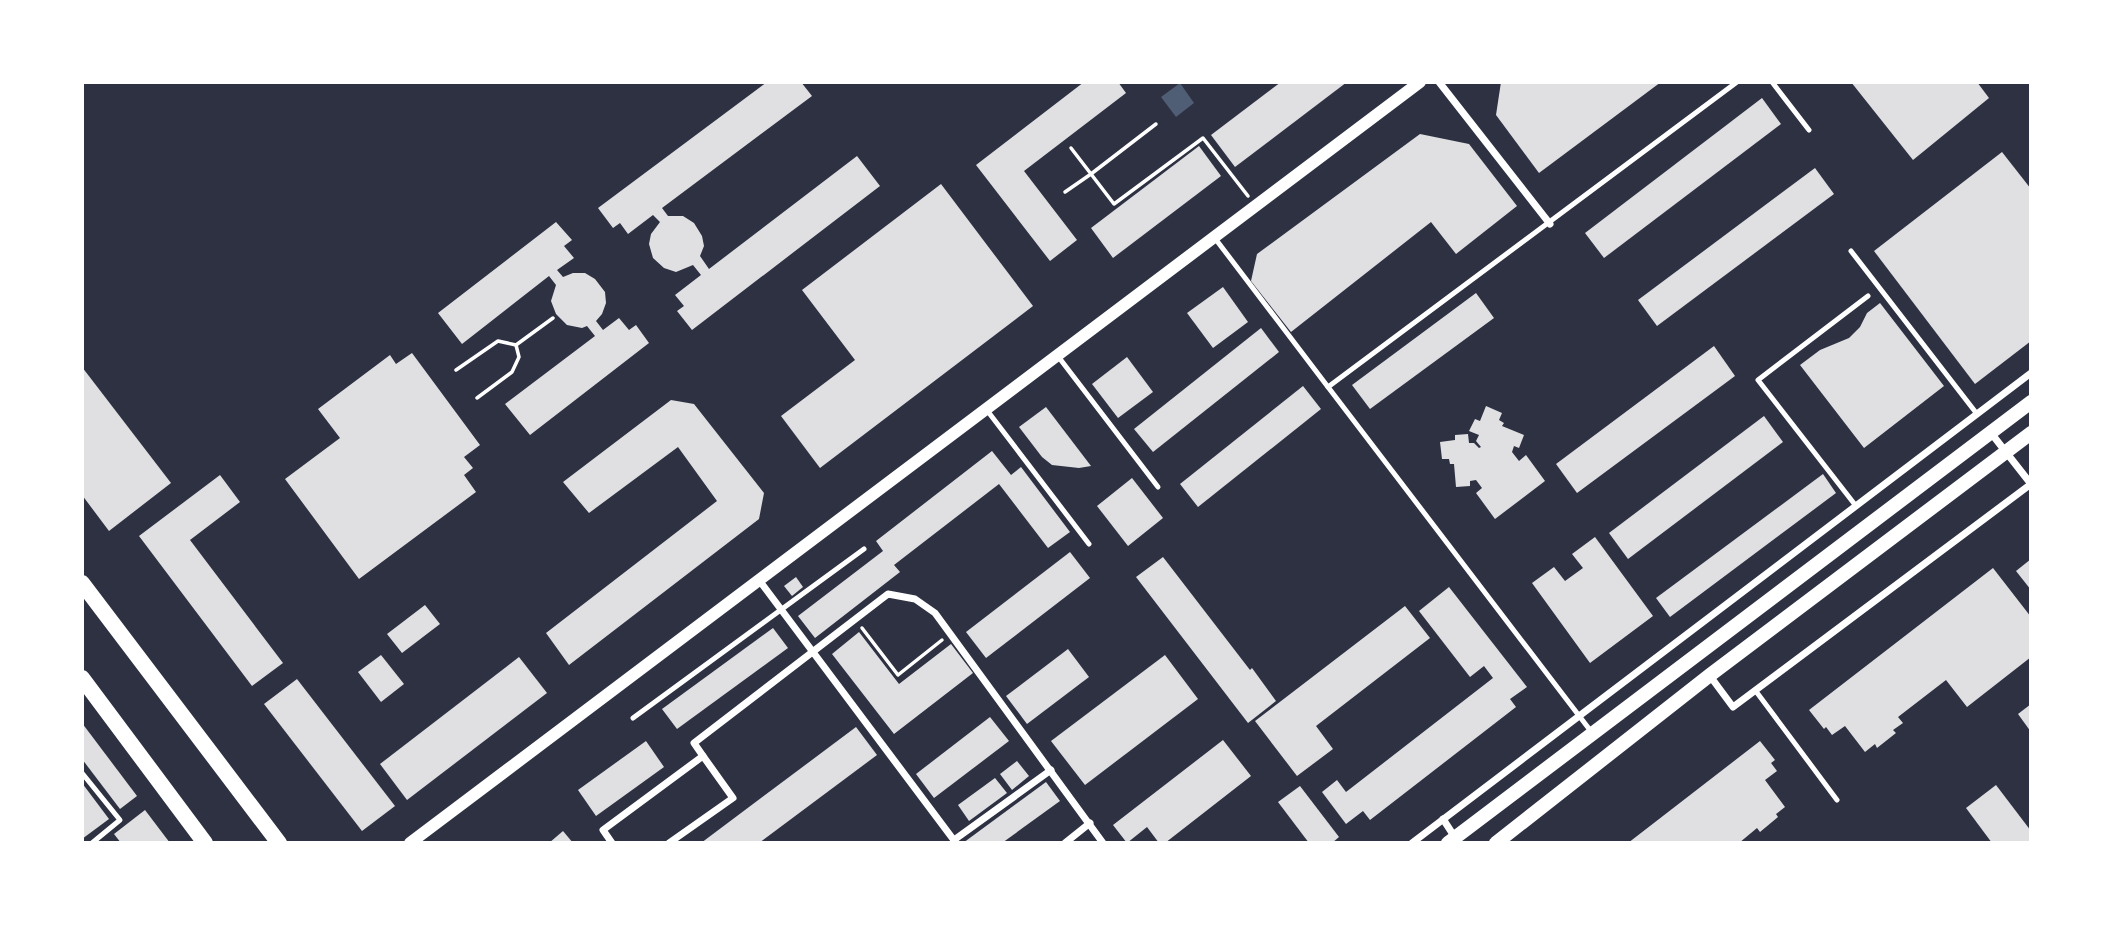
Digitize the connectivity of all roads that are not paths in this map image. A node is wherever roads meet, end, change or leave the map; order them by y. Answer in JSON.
{"nodes":[{"id":1,"x":1420,"y":82,"type":"edge"},
{"id":2,"x":1439,"y":82,"type":"edge"},
{"id":3,"x":1737,"y":82,"type":"edge"},
{"id":4,"x":1772,"y":82,"type":"edge"},
{"id":5,"x":1809,"y":130,"type":"dead end"},
{"id":6,"x":1550,"y":224,"type":"junction"},
{"id":7,"x":1214,"y":237,"type":"junction"},
{"id":8,"x":1850,"y":251,"type":"dead end"},
{"id":9,"x":1868,"y":296,"type":"dead end"},
{"id":10,"x":1057,"y":355,"type":"junction"},
{"id":11,"x":2031,"y":373,"type":"edge"},
{"id":12,"x":1328,"y":387,"type":"junction"},
{"id":13,"x":2031,"y":402,"type":"edge"},
{"id":14,"x":986,"y":409,"type":"junction"},
{"id":15,"x":1977,"y":414,"type":"junction"},
{"id":16,"x":1991,"y":432,"type":"junction"},
{"id":17,"x":2031,"y":433,"type":"edge"},
{"id":18,"x":2006,"y":452,"type":"junction"},
{"id":19,"x":2031,"y":484,"type":"edge"},
{"id":20,"x":1158,"y":487,"type":"dead end"},
{"id":21,"x":1856,"y":506,"type":"junction"},
{"id":22,"x":1089,"y":544,"type":"dead end"},
{"id":23,"x":864,"y":549,"type":"dead end"},
{"id":24,"x":759,"y":580,"type":"junction"},
{"id":25,"x":82,"y":583,"type":"edge"},
{"id":26,"x":782,"y":611,"type":"junction"},
{"id":27,"x":812,"y":651,"type":"junction"},
{"id":28,"x":1710,"y":675,"type":"junction"},
{"id":29,"x":83,"y":682,"type":"edge"},
{"id":30,"x":1755,"y":690,"type":"junction"},
{"id":31,"x":1579,"y":715,"type":"junction"},
{"id":32,"x":633,"y":718,"type":"dead end"},
{"id":33,"x":1593,"y":734,"type":"junction"},
{"id":34,"x":703,"y":756,"type":"junction"},
{"id":35,"x":1051,"y":769,"type":"junction"},
{"id":36,"x":82,"y":773,"type":"edge"},
{"id":37,"x":1837,"y":800,"type":"dead end"},
{"id":38,"x":1443,"y":819,"type":"junction"},
{"id":39,"x":1090,"y":824,"type":"junction"},
{"id":40,"x":1454,"y":841,"type":"edge"},
{"id":41,"x":955,"y":842,"type":"edge"},
{"id":42,"x":92,"y":843,"type":"edge"},
{"id":43,"x":205,"y":843,"type":"edge"},
{"id":44,"x":279,"y":843,"type":"edge"},
{"id":45,"x":410,"y":843,"type":"edge"},
{"id":46,"x":612,"y":843,"type":"edge"},
{"id":47,"x":669,"y":843,"type":"edge"},
{"id":48,"x":1065,"y":843,"type":"edge"},
{"id":49,"x":1104,"y":843,"type":"edge"},
{"id":50,"x":1412,"y":843,"type":"edge"},
{"id":51,"x":1496,"y":843,"type":"edge"}],
"edges":[{"from":1,"to":7,"type":"street"},
{"from":2,"to":6,"type":"street"},
{"from":3,"to":6,"type":"lane"},
{"from":4,"to":5,"type":"lane"},
{"from":6,"to":12,"type":"lane"},
{"from":7,"to":10,"type":"street"},
{"from":7,"to":12,"type":"lane"},
{"from":8,"to":15,"type":"lane"},
{"from":9,"to":21,"type":"lane"},
{"from":10,"to":14,"type":"street"},
{"from":10,"to":20,"type":"lane"},
{"from":11,"to":15,"type":"street"},
{"from":12,"to":31,"type":"lane"},
{"from":13,"to":16,"type":"main road"},
{"from":14,"to":22,"type":"lane"},
{"from":14,"to":24,"type":"street"},
{"from":15,"to":21,"type":"street"},
{"from":16,"to":18,"type":"street"},
{"from":16,"to":33,"type":"main road"},
{"from":17,"to":18,"type":"main road"},
{"from":18,"to":19,"type":"street"},
{"from":18,"to":28,"type":"main road"},
{"from":19,"to":30,"type":"street"},
{"from":21,"to":31,"type":"street"},
{"from":23,"to":26,"type":"lane"},
{"from":24,"to":26,"type":"street"},
{"from":24,"to":45,"type":"street"},
{"from":25,"to":44,"type":"main road"},
{"from":26,"to":27,"type":"street"},
{"from":26,"to":32,"type":"lane"},
{"from":27,"to":34,"type":"street"},
{"from":27,"to":35,"type":"street"},
{"from":27,"to":41,"type":"street"},
{"from":28,"to":30,"type":"street"},
{"from":28,"to":51,"type":"main road"},
{"from":29,"to":43,"type":"main road"},
{"from":30,"to":37,"type":"lane"},
{"from":31,"to":33,"type":"lane"},
{"from":31,"to":38,"type":"street"},
{"from":33,"to":40,"type":"main road"},
{"from":34,"to":46,"type":"street"},
{"from":34,"to":47,"type":"street"},
{"from":35,"to":39,"type":"street"},
{"from":35,"to":41,"type":"street"},
{"from":36,"to":42,"type":"lane"},
{"from":38,"to":40,"type":"street"},
{"from":38,"to":50,"type":"street"},
{"from":39,"to":48,"type":"street"},
{"from":39,"to":49,"type":"street"}]}
